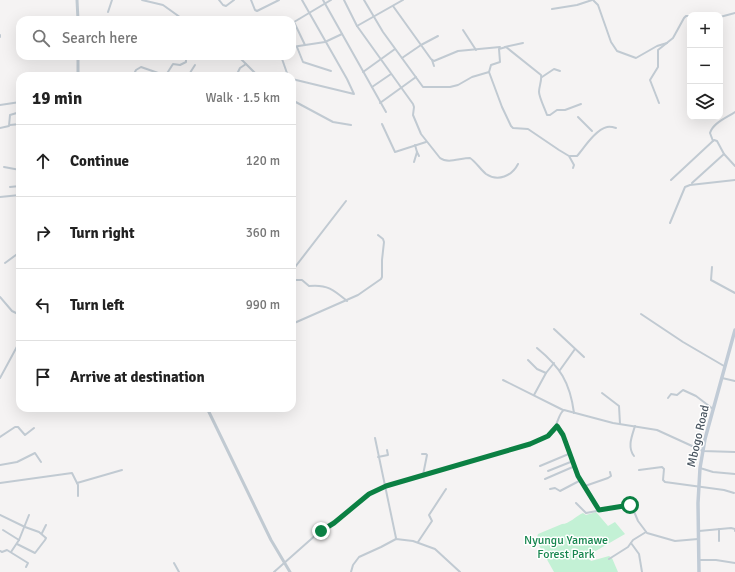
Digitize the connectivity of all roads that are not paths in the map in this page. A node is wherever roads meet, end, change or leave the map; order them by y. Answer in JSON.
{"nodes":[{"id":1,"x":77,"y":0,"type":"edge"},
{"id":2,"x":112,"y":0,"type":"edge"},
{"id":3,"x":142,"y":0,"type":"edge"},
{"id":4,"x":219,"y":0,"type":"edge"},
{"id":5,"x":234,"y":0,"type":"edge"},
{"id":6,"x":251,"y":0,"type":"edge"},
{"id":7,"x":279,"y":0,"type":"edge"},
{"id":8,"x":302,"y":0,"type":"edge"},
{"id":9,"x":323,"y":0,"type":"edge"},
{"id":10,"x":332,"y":0,"type":"edge"},
{"id":11,"x":344,"y":0,"type":"edge"},
{"id":12,"x":364,"y":0,"type":"edge"},
{"id":13,"x":402,"y":0,"type":"edge"},
{"id":14,"x":592,"y":0,"type":"edge"},
{"id":15,"x":325,"y":4,"type":"junction"},
{"id":16,"x":393,"y":6,"type":"junction"},
{"id":17,"x":552,"y":9,"type":"dead end"},
{"id":18,"x":108,"y":12,"type":"dead end"},
{"id":19,"x":309,"y":13,"type":"junction"},
{"id":20,"x":735,"y":13,"type":"edge"},
{"id":21,"x":78,"y":16,"type":"edge"},
{"id":22,"x":178,"y":16,"type":"edge"},
{"id":23,"x":723,"y":16,"type":"edge"},
{"id":24,"x":373,"y":17,"type":"junction"},
{"id":25,"x":687,"y":17,"type":"edge"},
{"id":26,"x":296,"y":21,"type":"edge"},
{"id":27,"x":296,"y":26,"type":"edge"},
{"id":28,"x":358,"y":26,"type":"junction"},
{"id":29,"x":464,"y":30,"type":"dead end"},
{"id":30,"x":342,"y":34,"type":"junction"},
{"id":31,"x":438,"y":36,"type":"dead end"},
{"id":32,"x":325,"y":42,"type":"junction"},
{"id":33,"x":523,"y":43,"type":"dead end"},
{"id":34,"x":667,"y":43,"type":"junction"},
{"id":35,"x":305,"y":45,"type":"junction"},
{"id":36,"x":421,"y":45,"type":"junction"},
{"id":37,"x":297,"y":47,"type":"joint"},
{"id":38,"x":395,"y":49,"type":"junction"},
{"id":39,"x":476,"y":50,"type":"junction"},
{"id":40,"x":402,"y":58,"type":"junction"},
{"id":41,"x":78,"y":60,"type":"edge"},
{"id":42,"x":186,"y":60,"type":"edge"},
{"id":43,"x":242,"y":60,"type":"edge"},
{"id":44,"x":282,"y":60,"type":"edge"},
{"id":45,"x":381,"y":60,"type":"junction"},
{"id":46,"x":432,"y":60,"type":"junction"},
{"id":47,"x":246,"y":64,"type":"junction"},
{"id":48,"x":196,"y":65,"type":"dead end"},
{"id":49,"x":434,"y":66,"type":"dead end"},
{"id":50,"x":331,"y":70,"type":"dead end"},
{"id":51,"x":560,"y":71,"type":"dead end"},
{"id":52,"x":78,"y":72,"type":"edge"},
{"id":53,"x":135,"y":72,"type":"edge"},
{"id":54,"x":155,"y":72,"type":"edge"},
{"id":55,"x":168,"y":72,"type":"edge"},
{"id":56,"x":191,"y":72,"type":"edge"},
{"id":57,"x":238,"y":72,"type":"edge"},
{"id":58,"x":254,"y":72,"type":"edge"},
{"id":59,"x":287,"y":72,"type":"edge"},
{"id":60,"x":363,"y":72,"type":"junction"},
{"id":61,"x":488,"y":72,"type":"junction"},
{"id":62,"x":391,"y":74,"type":"junction"},
{"id":63,"x":416,"y":77,"type":"junction"},
{"id":64,"x":542,"y":77,"type":"junction"},
{"id":65,"x":296,"y":79,"type":"edge"},
{"id":66,"x":372,"y":87,"type":"junction"},
{"id":67,"x":401,"y":88,"type":"junction"},
{"id":68,"x":296,"y":102,"type":"edge"},
{"id":69,"x":16,"y":103,"type":"edge"},
{"id":70,"x":380,"y":103,"type":"junction"},
{"id":71,"x":660,"y":103,"type":"dead end"},
{"id":72,"x":581,"y":104,"type":"dead end"},
{"id":73,"x":0,"y":105,"type":"edge"},
{"id":74,"x":386,"y":112,"type":"dead end"},
{"id":75,"x":735,"y":112,"type":"edge"},
{"id":76,"x":16,"y":113,"type":"edge"},
{"id":77,"x":578,"y":118,"type":"dead end"},
{"id":78,"x":16,"y":124,"type":"edge"},
{"id":79,"x":382,"y":124,"type":"dead end"},
{"id":80,"x":10,"y":125,"type":"junction"},
{"id":81,"x":351,"y":125,"type":"dead end"},
{"id":82,"x":0,"y":128,"type":"edge"},
{"id":83,"x":616,"y":128,"type":"dead end"},
{"id":84,"x":592,"y":132,"type":"dead end"},
{"id":85,"x":713,"y":141,"type":"junction"},
{"id":86,"x":426,"y":142,"type":"junction"},
{"id":87,"x":416,"y":145,"type":"junction"},
{"id":88,"x":417,"y":152,"type":"junction"},
{"id":89,"x":724,"y":154,"type":"junction"},
{"id":90,"x":419,"y":156,"type":"dead end"},
{"id":91,"x":569,"y":156,"type":"junction"},
{"id":92,"x":414,"y":162,"type":"dead end"},
{"id":93,"x":518,"y":164,"type":"dead end"},
{"id":94,"x":735,"y":166,"type":"edge"},
{"id":95,"x":4,"y":167,"type":"dead end"},
{"id":96,"x":573,"y":168,"type":"dead end"},
{"id":97,"x":16,"y":169,"type":"edge"},
{"id":98,"x":671,"y":180,"type":"dead end"},
{"id":99,"x":735,"y":180,"type":"edge"},
{"id":100,"x":692,"y":183,"type":"dead end"},
{"id":101,"x":16,"y":186,"type":"edge"},
{"id":102,"x":10,"y":187,"type":"dead end"},
{"id":103,"x":16,"y":195,"type":"edge"},
{"id":104,"x":0,"y":197,"type":"edge"},
{"id":105,"x":346,"y":201,"type":"dead end"},
{"id":106,"x":670,"y":223,"type":"dead end"},
{"id":107,"x":378,"y":235,"type":"dead end"},
{"id":108,"x":16,"y":255,"type":"edge"},
{"id":109,"x":5,"y":262,"type":"dead end"},
{"id":110,"x":296,"y":265,"type":"edge"},
{"id":111,"x":712,"y":267,"type":"dead end"},
{"id":112,"x":296,"y":280,"type":"edge"},
{"id":113,"x":735,"y":293,"type":"edge"},
{"id":114,"x":0,"y":297,"type":"edge"},
{"id":115,"x":347,"y":301,"type":"junction"},
{"id":116,"x":16,"y":314,"type":"edge"},
{"id":117,"x":641,"y":314,"type":"dead end"},
{"id":118,"x":296,"y":322,"type":"edge"},
{"id":119,"x":554,"y":330,"type":"dead end"},
{"id":120,"x":735,"y":330,"type":"edge"},
{"id":121,"x":734,"y":343,"type":"edge"},
{"id":122,"x":16,"y":348,"type":"edge"},
{"id":123,"x":536,"y":348,"type":"dead end"},
{"id":124,"x":575,"y":349,"type":"junction"},
{"id":125,"x":584,"y":357,"type":"dead end"},
{"id":126,"x":528,"y":360,"type":"dead end"},
{"id":127,"x":554,"y":363,"type":"junction"},
{"id":128,"x":725,"y":367,"type":"junction"},
{"id":129,"x":560,"y":370,"type":"junction"},
{"id":130,"x":546,"y":372,"type":"junction"},
{"id":131,"x":0,"y":378,"type":"edge"},
{"id":132,"x":722,"y":378,"type":"junction"},
{"id":133,"x":503,"y":380,"type":"dead end"},
{"id":134,"x":735,"y":381,"type":"edge"},
{"id":135,"x":602,"y":393,"type":"dead end"},
{"id":136,"x":534,"y":395,"type":"junction"},
{"id":137,"x":668,"y":398,"type":"dead end"},
{"id":138,"x":714,"y":409,"type":"junction"},
{"id":139,"x":564,"y":410,"type":"junction"},
{"id":140,"x":209,"y":412,"type":"edge"},
{"id":141,"x":574,"y":413,"type":"junction"},
{"id":142,"x":620,"y":424,"type":"junction"},
{"id":143,"x":557,"y":426,"type":"junction"},
{"id":144,"x":635,"y":426,"type":"junction"},
{"id":145,"x":34,"y":428,"type":"dead end"},
{"id":146,"x":0,"y":437,"type":"edge"},
{"id":147,"x":375,"y":438,"type":"dead end"},
{"id":148,"x":387,"y":450,"type":"dead end"},
{"id":149,"x":703,"y":451,"type":"junction"},
{"id":150,"x":571,"y":452,"type":"junction"},
{"id":151,"x":735,"y":452,"type":"edge"},
{"id":152,"x":422,"y":454,"type":"dead end"},
{"id":153,"x":634,"y":456,"type":"dead end"},
{"id":154,"x":378,"y":457,"type":"junction"},
{"id":155,"x":573,"y":460,"type":"junction"},
{"id":156,"x":41,"y":462,"type":"dead end"},
{"id":157,"x":0,"y":465,"type":"edge"},
{"id":158,"x":540,"y":466,"type":"dead end"},
{"id":159,"x":575,"y":466,"type":"junction"},
{"id":160,"x":700,"y":468,"type":"junction"},
{"id":161,"x":122,"y":470,"type":"dead end"},
{"id":162,"x":639,"y":470,"type":"dead end"},
{"id":163,"x":548,"y":472,"type":"dead end"},
{"id":164,"x":610,"y":472,"type":"dead end"},
{"id":165,"x":735,"y":474,"type":"edge"},
{"id":166,"x":423,"y":475,"type":"junction"},
{"id":167,"x":545,"y":479,"type":"dead end"},
{"id":168,"x":581,"y":480,"type":"junction"},
{"id":169,"x":77,"y":482,"type":"junction"},
{"id":170,"x":0,"y":483,"type":"edge"},
{"id":171,"x":386,"y":486,"type":"junction"},
{"id":172,"x":585,"y":486,"type":"junction"},
{"id":173,"x":698,"y":486,"type":"junction"},
{"id":174,"x":446,"y":489,"type":"dead end"},
{"id":175,"x":550,"y":489,"type":"dead end"},
{"id":176,"x":734,"y":493,"type":"dead end"},
{"id":177,"x":78,"y":496,"type":"dead end"},
{"id":178,"x":576,"y":503,"type":"dead end"},
{"id":179,"x":599,"y":510,"type":"junction"},
{"id":180,"x":0,"y":515,"type":"edge"},
{"id":181,"x":29,"y":515,"type":"dead end"},
{"id":182,"x":46,"y":526,"type":"dead end"},
{"id":183,"x":24,"y":528,"type":"junction"},
{"id":184,"x":3,"y":530,"type":"dead end"},
{"id":185,"x":719,"y":530,"type":"junction"},
{"id":186,"x":698,"y":531,"type":"junction"},
{"id":187,"x":735,"y":531,"type":"edge"},
{"id":188,"x":646,"y":532,"type":"junction"},
{"id":189,"x":42,"y":533,"type":"junction"},
{"id":190,"x":396,"y":539,"type":"junction"},
{"id":191,"x":698,"y":539,"type":"junction"},
{"id":192,"x":19,"y":540,"type":"junction"},
{"id":193,"x":719,"y":541,"type":"dead end"},
{"id":194,"x":418,"y":542,"type":"junction"},
{"id":195,"x":631,"y":543,"type":"junction"},
{"id":196,"x":17,"y":544,"type":"junction"},
{"id":197,"x":0,"y":551,"type":"edge"},
{"id":198,"x":12,"y":552,"type":"junction"},
{"id":199,"x":609,"y":559,"type":"dead end"},
{"id":200,"x":698,"y":560,"type":"junction"},
{"id":201,"x":174,"y":563,"type":"dead end"},
{"id":202,"x":735,"y":563,"type":"edge"},
{"id":203,"x":284,"y":564,"type":"junction"},
{"id":204,"x":26,"y":567,"type":"dead end"},
{"id":205,"x":179,"y":572,"type":"edge"},
{"id":206,"x":274,"y":572,"type":"edge"},
{"id":207,"x":290,"y":572,"type":"edge"},
{"id":208,"x":351,"y":572,"type":"edge"},
{"id":209,"x":460,"y":572,"type":"edge"},
{"id":210,"x":642,"y":572,"type":"edge"},
{"id":211,"x":699,"y":572,"type":"edge"}],
"edges":[{"from":1,"to":21,"type":"street"},
{"from":2,"to":18,"type":"street"},
{"from":3,"to":22,"type":"street"},
{"from":4,"to":5,"type":"street"},
{"from":6,"to":7,"type":"street"},
{"from":8,"to":19,"type":"street"},
{"from":9,"to":15,"type":"street"},
{"from":10,"to":15,"type":"street"},
{"from":11,"to":28,"type":"street"},
{"from":12,"to":24,"type":"street"},
{"from":13,"to":16,"type":"street"},
{"from":14,"to":17,"type":"street"},
{"from":14,"to":34,"type":"street"},
{"from":15,"to":19,"type":"street"},
{"from":15,"to":30,"type":"street"},
{"from":16,"to":24,"type":"street"},
{"from":16,"to":36,"type":"street"},
{"from":19,"to":26,"type":"street"},
{"from":19,"to":32,"type":"street"},
{"from":20,"to":23,"type":"street"},
{"from":24,"to":28,"type":"street"},
{"from":24,"to":38,"type":"street"},
{"from":25,"to":34,"type":"street"},
{"from":27,"to":35,"type":"street"},
{"from":28,"to":45,"type":"street"},
{"from":29,"to":39,"type":"street"},
{"from":30,"to":32,"type":"street"},
{"from":30,"to":60,"type":"street"},
{"from":31,"to":36,"type":"street"},
{"from":32,"to":35,"type":"street"},
{"from":32,"to":65,"type":"street"},
{"from":33,"to":39,"type":"street"},
{"from":34,"to":71,"type":"street"},
{"from":35,"to":37,"type":"street"},
{"from":36,"to":40,"type":"street"},
{"from":36,"to":46,"type":"street"},
{"from":37,"to":50,"type":"street"},
{"from":38,"to":40,"type":"street"},
{"from":38,"to":45,"type":"street"},
{"from":39,"to":46,"type":"street"},
{"from":40,"to":63,"type":"street"},
{"from":41,"to":52,"type":"street"},
{"from":42,"to":55,"type":"street"},
{"from":43,"to":47,"type":"street"},
{"from":44,"to":59,"type":"street"},
{"from":45,"to":60,"type":"street"},
{"from":45,"to":62,"type":"street"},
{"from":46,"to":49,"type":"street"},
{"from":47,"to":57,"type":"street"},
{"from":47,"to":58,"type":"street"},
{"from":48,"to":56,"type":"street"},
{"from":51,"to":64,"type":"street"},
{"from":53,"to":54,"type":"street"},
{"from":60,"to":66,"type":"street"},
{"from":61,"to":63,"type":"street"},
{"from":61,"to":64,"type":"street"},
{"from":61,"to":91,"type":"street"},
{"from":62,"to":66,"type":"street"},
{"from":62,"to":67,"type":"street"},
{"from":63,"to":67,"type":"street"},
{"from":64,"to":72,"type":"street"},
{"from":66,"to":70,"type":"street"},
{"from":67,"to":70,"type":"street"},
{"from":67,"to":86,"type":"street"},
{"from":68,"to":81,"type":"street"},
{"from":69,"to":73,"type":"street"},
{"from":70,"to":74,"type":"street"},
{"from":75,"to":85,"type":"street"},
{"from":76,"to":80,"type":"street"},
{"from":77,"to":84,"type":"street"},
{"from":78,"to":80,"type":"street"},
{"from":79,"to":87,"type":"street"},
{"from":80,"to":82,"type":"street"},
{"from":83,"to":91,"type":"street"},
{"from":85,"to":89,"type":"street"},
{"from":85,"to":98,"type":"street"},
{"from":86,"to":87,"type":"street"},
{"from":86,"to":93,"type":"street"},
{"from":87,"to":88,"type":"street"},
{"from":88,"to":90,"type":"street"},
{"from":88,"to":92,"type":"street"},
{"from":89,"to":94,"type":"street"},
{"from":89,"to":100,"type":"street"},
{"from":91,"to":96,"type":"street"},
{"from":95,"to":97,"type":"street"},
{"from":99,"to":106,"type":"street"},
{"from":101,"to":102,"type":"street"},
{"from":103,"to":104,"type":"street"},
{"from":105,"to":110,"type":"street"},
{"from":107,"to":115,"type":"street"},
{"from":108,"to":109,"type":"street"},
{"from":111,"to":113,"type":"street"},
{"from":112,"to":115,"type":"street"},
{"from":114,"to":116,"type":"street"},
{"from":115,"to":118,"type":"street"},
{"from":117,"to":128,"type":"street"},
{"from":119,"to":124,"type":"street"},
{"from":120,"to":121,"type":"main road","name":"Mbogo Road"},
{"from":121,"to":128,"type":"main road","name":"Mbogo Road"},
{"from":122,"to":131,"type":"street"},
{"from":123,"to":127,"type":"street"},
{"from":124,"to":125,"type":"street"},
{"from":124,"to":129,"type":"street"},
{"from":126,"to":130,"type":"street"},
{"from":127,"to":129,"type":"street"},
{"from":127,"to":130,"type":"street"},
{"from":128,"to":132,"type":"main road","name":"Mbogo Road"},
{"from":129,"to":141,"type":"street"},
{"from":130,"to":136,"type":"street"},
{"from":132,"to":134,"type":"street"},
{"from":132,"to":138,"type":"main road","name":"Mbogo Road"},
{"from":133,"to":136,"type":"street"},
{"from":135,"to":142,"type":"street"},
{"from":136,"to":139,"type":"street"},
{"from":137,"to":138,"type":"street"},
{"from":138,"to":149,"type":"main road","name":"Mbogo Road"},
{"from":139,"to":141,"type":"street"},
{"from":139,"to":143,"type":"street"},
{"from":140,"to":203,"type":"street"},
{"from":141,"to":142,"type":"street"},
{"from":142,"to":144,"type":"street"},
{"from":143,"to":150,"type":"street"},
{"from":143,"to":166,"type":"street"},
{"from":144,"to":149,"type":"street"},
{"from":144,"to":153,"type":"street"},
{"from":145,"to":146,"type":"street"},
{"from":147,"to":154,"type":"street"},
{"from":148,"to":154,"type":"street"},
{"from":149,"to":151,"type":"street"},
{"from":149,"to":160,"type":"main road","name":"Mbogo Road"},
{"from":150,"to":155,"type":"street"},
{"from":150,"to":158,"type":"street"},
{"from":152,"to":166,"type":"street"},
{"from":154,"to":171,"type":"street"},
{"from":155,"to":159,"type":"street"},
{"from":155,"to":163,"type":"street"},
{"from":156,"to":157,"type":"street"},
{"from":159,"to":167,"type":"street"},
{"from":159,"to":168,"type":"street"},
{"from":160,"to":165,"type":"street"},
{"from":160,"to":173,"type":"main road","name":"Mbogo Road"},
{"from":161,"to":169,"type":"street"},
{"from":162,"to":173,"type":"street"},
{"from":164,"to":172,"type":"street"},
{"from":166,"to":171,"type":"street"},
{"from":168,"to":172,"type":"street"},
{"from":168,"to":175,"type":"street"},
{"from":169,"to":170,"type":"street"},
{"from":169,"to":177,"type":"street"},
{"from":171,"to":190,"type":"street"},
{"from":171,"to":203,"type":"street"},
{"from":172,"to":179,"type":"street"},
{"from":173,"to":176,"type":"street"},
{"from":173,"to":186,"type":"main road","name":"Mbogo Road"},
{"from":174,"to":194,"type":"street"},
{"from":178,"to":179,"type":"street"},
{"from":179,"to":188,"type":"street"},
{"from":180,"to":183,"type":"street"},
{"from":181,"to":183,"type":"street"},
{"from":182,"to":189,"type":"street"},
{"from":183,"to":189,"type":"street"},
{"from":183,"to":192,"type":"street"},
{"from":184,"to":192,"type":"street"},
{"from":185,"to":186,"type":"street"},
{"from":185,"to":187,"type":"street"},
{"from":185,"to":193,"type":"street"},
{"from":186,"to":191,"type":"main road","name":"Mbogo Road"},
{"from":188,"to":191,"type":"street"},
{"from":188,"to":195,"type":"street"},
{"from":189,"to":196,"type":"street"},
{"from":190,"to":194,"type":"street"},
{"from":190,"to":208,"type":"street"},
{"from":191,"to":200,"type":"main road","name":"Mbogo Road"},
{"from":192,"to":196,"type":"street"},
{"from":194,"to":209,"type":"street"},
{"from":195,"to":199,"type":"street"},
{"from":195,"to":210,"type":"street"},
{"from":196,"to":198,"type":"street"},
{"from":197,"to":198,"type":"street"},
{"from":198,"to":204,"type":"street"},
{"from":200,"to":202,"type":"street"},
{"from":200,"to":211,"type":"main road","name":"Mbogo Road"},
{"from":201,"to":205,"type":"street"},
{"from":203,"to":206,"type":"street"},
{"from":203,"to":207,"type":"street"}]}
